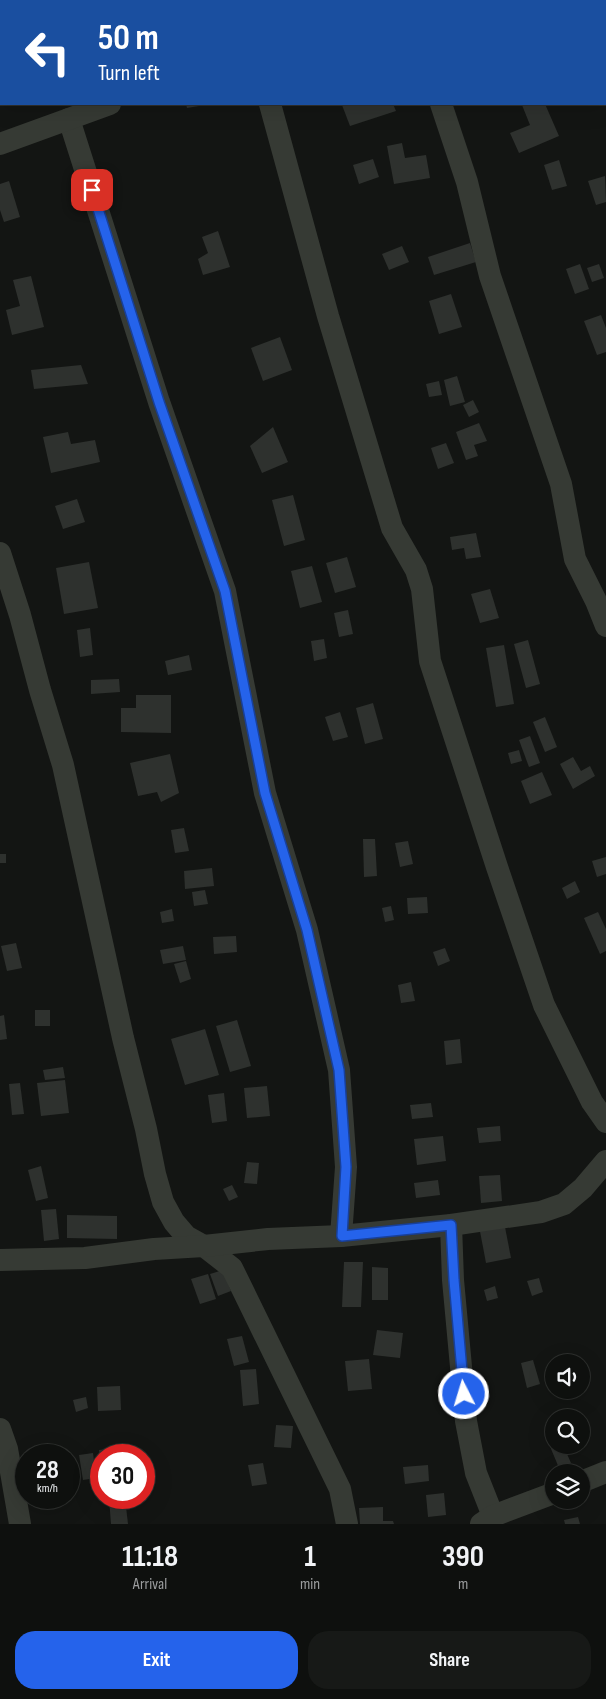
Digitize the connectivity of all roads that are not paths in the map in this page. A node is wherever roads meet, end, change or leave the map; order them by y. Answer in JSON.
{"nodes":[{"id":1,"x":107,"y":105,"type":"edge"},
{"id":2,"x":270,"y":105,"type":"edge"},
{"id":3,"x":441,"y":105,"type":"edge"},
{"id":4,"x":69,"y":119,"type":"junction"},
{"id":5,"x":0,"y":144,"type":"edge"},
{"id":6,"x":0,"y":552,"type":"edge"},
{"id":7,"x":606,"y":626,"type":"edge"},
{"id":8,"x":606,"y":1122,"type":"edge"},
{"id":9,"x":606,"y":1161,"type":"edge"},
{"id":10,"x":451,"y":1225,"type":"junction"},
{"id":11,"x":342,"y":1236,"type":"junction"},
{"id":12,"x":204,"y":1246,"type":"junction"},
{"id":13,"x":0,"y":1260,"type":"edge"},
{"id":14,"x":0,"y":1429,"type":"edge"},
{"id":15,"x":606,"y":1472,"type":"edge"},
{"id":16,"x":590,"y":1478,"type":"edge"},
{"id":17,"x":545,"y":1497,"type":"edge"},
{"id":18,"x":487,"y":1520,"type":"edge"},
{"id":19,"x":20,"y":1524,"type":"edge"},
{"id":20,"x":347,"y":1524,"type":"edge"}],
"edges":[{"from":1,"to":4,"type":"street"},
{"from":2,"to":8,"type":"street"},
{"from":3,"to":7,"type":"street"},
{"from":4,"to":5,"type":"street"},
{"from":4,"to":11,"type":"street"},
{"from":6,"to":12,"type":"street"},
{"from":9,"to":10,"type":"street"},
{"from":10,"to":11,"type":"street"},
{"from":10,"to":18,"type":"street"},
{"from":11,"to":12,"type":"street"},
{"from":12,"to":13,"type":"street"},
{"from":12,"to":20,"type":"street"},
{"from":14,"to":19,"type":"street"},
{"from":15,"to":16,"type":"street"},
{"from":17,"to":18,"type":"street"}]}
